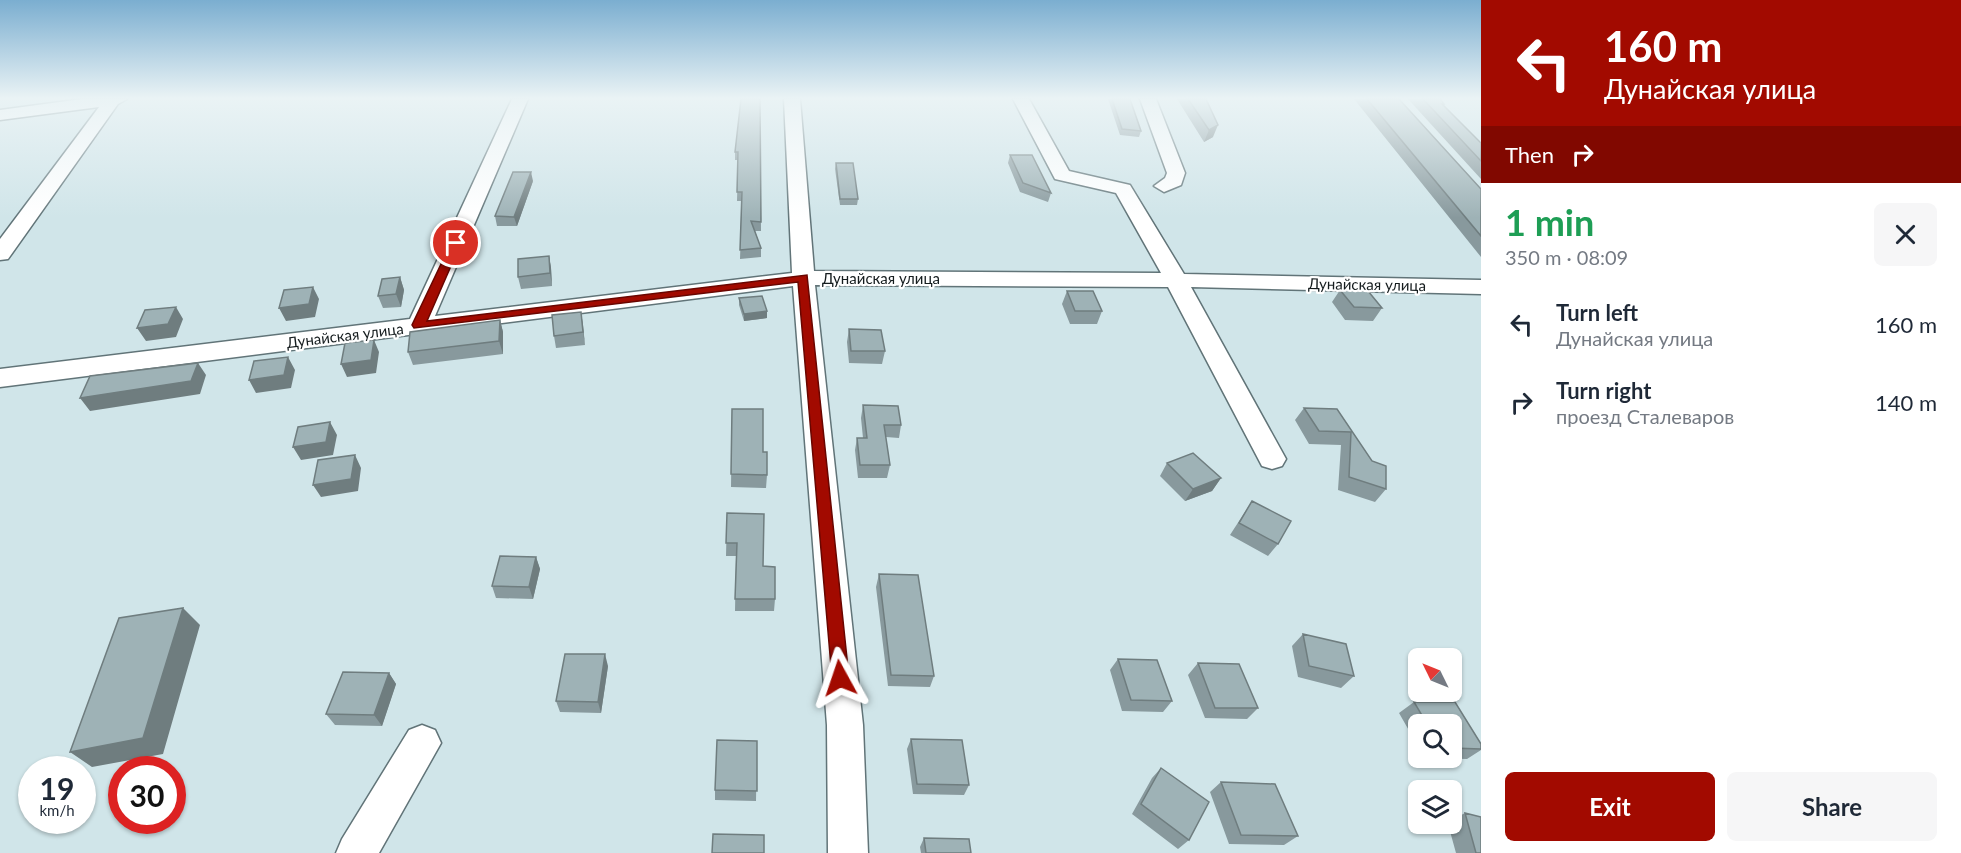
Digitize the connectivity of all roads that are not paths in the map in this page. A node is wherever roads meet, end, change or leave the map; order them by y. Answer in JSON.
{"nodes":[{"id":1,"x":85,"y":139,"type":"edge"},
{"id":2,"x":502,"y":139,"type":"edge"},
{"id":3,"x":794,"y":139,"type":"edge"},
{"id":4,"x":1042,"y":139,"type":"edge"},
{"id":5,"x":1163,"y":139,"type":"edge"},
{"id":6,"x":1164,"y":186,"type":"dead end"},
{"id":7,"x":0,"y":254,"type":"edge"},
{"id":8,"x":803,"y":278,"type":"junction"},
{"id":9,"x":1174,"y":280,"type":"junction"},
{"id":10,"x":1481,"y":286,"type":"edge"},
{"id":11,"x":418,"y":325,"type":"junction"},
{"id":12,"x":0,"y":378,"type":"edge"},
{"id":13,"x":1272,"y":459,"type":"dead end"},
{"id":14,"x":422,"y":743,"type":"dead end"},
{"id":15,"x":356,"y":853,"type":"edge"},
{"id":16,"x":848,"y":853,"type":"edge"}],
"edges":[{"from":1,"to":7,"type":"street"},
{"from":2,"to":11,"type":"street"},
{"from":3,"to":8,"type":"street"},
{"from":4,"to":9,"type":"street"},
{"from":5,"to":6,"type":"street"},
{"from":8,"to":9,"type":"street","name":"Дунайская улица"},
{"from":8,"to":11,"type":"street","name":"Дунайская улица"},
{"from":8,"to":16,"type":"street"},
{"from":9,"to":10,"type":"street","name":"Дунайская улица"},
{"from":9,"to":13,"type":"street"},
{"from":11,"to":12,"type":"street","name":"Дунайская улица"},
{"from":14,"to":15,"type":"street"}]}
